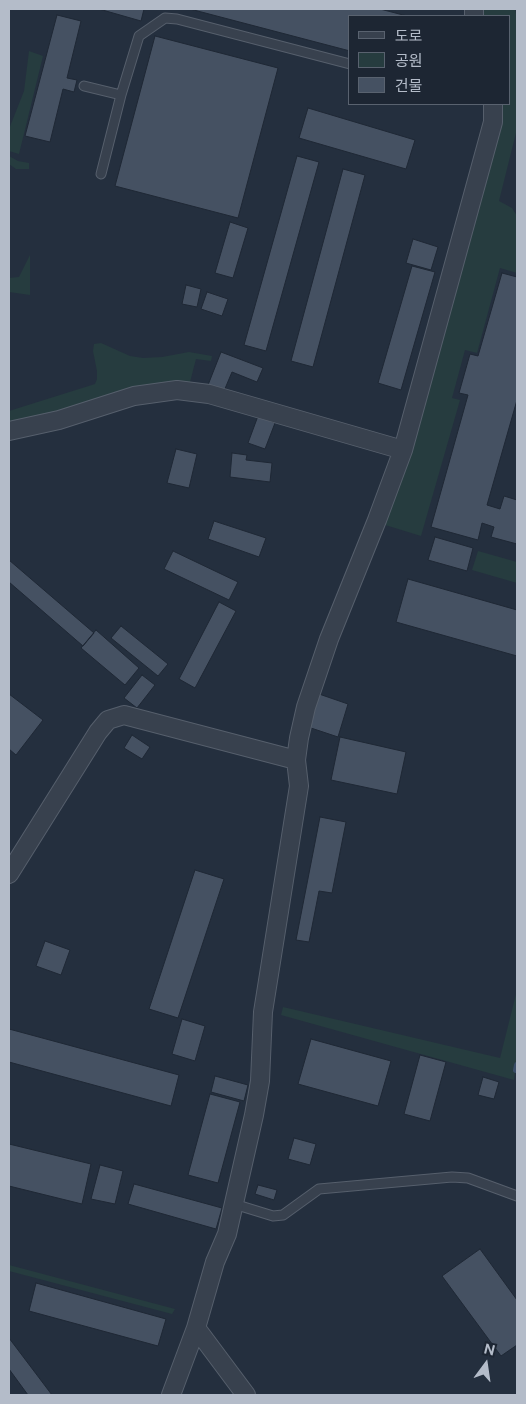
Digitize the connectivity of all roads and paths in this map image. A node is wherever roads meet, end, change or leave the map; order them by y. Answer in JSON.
{"nodes":[{"id":1,"x":348,"y":63,"type":"edge"},
{"id":2,"x":84,"y":86,"type":"dead end"},
{"id":3,"x":121,"y":95,"type":"junction"},
{"id":4,"x":493,"y":105,"type":"edge"},
{"id":5,"x":101,"y":174,"type":"dead end"},
{"id":6,"x":9,"y":431,"type":"edge"},
{"id":7,"x":403,"y":450,"type":"junction"},
{"id":8,"x":296,"y":760,"type":"junction"},
{"id":9,"x":9,"y":874,"type":"edge"},
{"id":10,"x":517,"y":1196,"type":"edge"},
{"id":11,"x":234,"y":1204,"type":"junction"},
{"id":12,"x":196,"y":1328,"type":"junction"},
{"id":13,"x":171,"y":1395,"type":"edge"},
{"id":14,"x":246,"y":1395,"type":"edge"}],
"edges":[{"from":1,"to":3,"type":"lane"},
{"from":2,"to":3,"type":"lane"},
{"from":3,"to":5,"type":"lane"},
{"from":4,"to":7,"type":"street"},
{"from":6,"to":7,"type":"street"},
{"from":7,"to":8,"type":"street"},
{"from":8,"to":9,"type":"street"},
{"from":8,"to":11,"type":"street"},
{"from":10,"to":11,"type":"lane"},
{"from":11,"to":12,"type":"street"},
{"from":12,"to":13,"type":"street"},
{"from":12,"to":14,"type":"street"}]}
